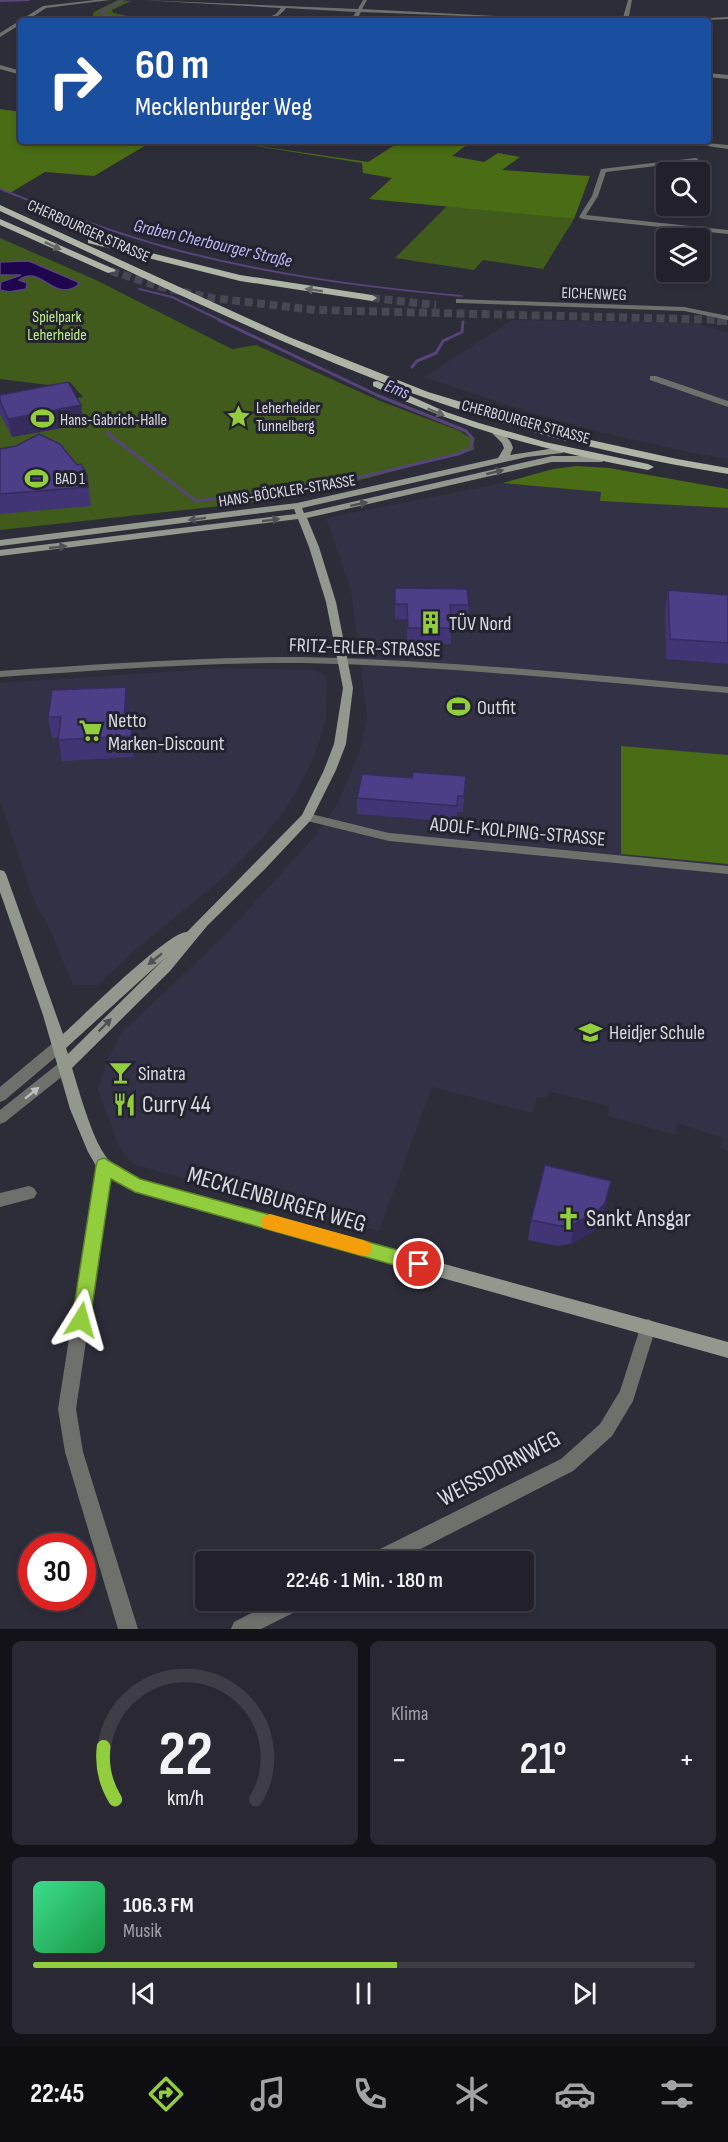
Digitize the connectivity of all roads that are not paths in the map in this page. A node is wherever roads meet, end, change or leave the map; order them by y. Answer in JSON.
{"nodes":[{"id":1,"x":108,"y":0,"type":"edge"},
{"id":2,"x":142,"y":0,"type":"edge"},
{"id":3,"x":245,"y":0,"type":"edge"},
{"id":4,"x":365,"y":0,"type":"edge"},
{"id":5,"x":630,"y":0,"type":"edge"},
{"id":6,"x":237,"y":5,"type":"junction"},
{"id":7,"x":284,"y":7,"type":"junction"},
{"id":8,"x":359,"y":11,"type":"junction"},
{"id":9,"x":27,"y":18,"type":"edge"},
{"id":10,"x":270,"y":18,"type":"edge"},
{"id":11,"x":355,"y":18,"type":"edge"},
{"id":12,"x":468,"y":18,"type":"edge"},
{"id":13,"x":627,"y":18,"type":"edge"},
{"id":14,"x":728,"y":18,"type":"edge"},
{"id":15,"x":711,"y":19,"type":"edge"},
{"id":16,"x":18,"y":24,"type":"edge"},
{"id":17,"x":0,"y":35,"type":"edge"},
{"id":18,"x":0,"y":67,"type":"edge"},
{"id":19,"x":18,"y":72,"type":"edge"},
{"id":20,"x":711,"y":75,"type":"edge"},
{"id":21,"x":728,"y":76,"type":"edge"},
{"id":22,"x":707,"y":144,"type":"edge"},
{"id":23,"x":728,"y":147,"type":"edge"},
{"id":24,"x":696,"y":160,"type":"dead end"},
{"id":25,"x":0,"y":208,"type":"edge"},
{"id":26,"x":0,"y":222,"type":"edge"},
{"id":27,"x":39,"y":226,"type":"junction"},
{"id":28,"x":728,"y":232,"type":"edge"},
{"id":29,"x":111,"y":271,"type":"tunnel mouth"},
{"id":30,"x":372,"y":298,"type":"tunnel mouth"},
{"id":31,"x":459,"y":301,"type":"dead end"},
{"id":32,"x":728,"y":318,"type":"edge"},
{"id":33,"x":328,"y":357,"type":"junction"},
{"id":34,"x":653,"y":378,"type":"dead end"},
{"id":35,"x":728,"y":404,"type":"edge"},
{"id":36,"x":496,"y":433,"type":"junction"},
{"id":37,"x":560,"y":436,"type":"junction"},
{"id":38,"x":562,"y":450,"type":"junction"},
{"id":39,"x":612,"y":455,"type":"junction"},
{"id":40,"x":502,"y":459,"type":"junction"},
{"id":41,"x":552,"y":459,"type":"junction"},
{"id":42,"x":728,"y":471,"type":"edge"},
{"id":43,"x":728,"y":481,"type":"edge"},
{"id":44,"x":297,"y":506,"type":"junction"},
{"id":45,"x":302,"y":516,"type":"junction"},
{"id":46,"x":0,"y":543,"type":"edge"},
{"id":47,"x":0,"y":553,"type":"edge"},
{"id":48,"x":343,"y":661,"type":"junction"},
{"id":49,"x":0,"y":674,"type":"edge"},
{"id":50,"x":728,"y":690,"type":"edge"},
{"id":51,"x":307,"y":817,"type":"junction"},
{"id":52,"x":728,"y":870,"type":"edge"},
{"id":53,"x":1,"y":879,"type":"edge"},
{"id":54,"x":202,"y":923,"type":"junction"},
{"id":55,"x":59,"y":1046,"type":"junction"},
{"id":56,"x":64,"y":1067,"type":"junction"},
{"id":57,"x":0,"y":1096,"type":"edge"},
{"id":58,"x":0,"y":1118,"type":"edge"},
{"id":59,"x":104,"y":1166,"type":"junction"},
{"id":60,"x":29,"y":1193,"type":"dead end"},
{"id":61,"x":0,"y":1200,"type":"edge"},
{"id":62,"x":648,"y":1327,"type":"junction"},
{"id":63,"x":728,"y":1350,"type":"edge"},
{"id":64,"x":397,"y":1551,"type":"edge"},
{"id":65,"x":276,"y":1611,"type":"edge"},
{"id":66,"x":128,"y":1629,"type":"edge"},
{"id":67,"x":241,"y":1629,"type":"edge"}],
"edges":[{"from":1,"to":9,"type":"street"},
{"from":2,"to":6,"type":"street"},
{"from":3,"to":6,"type":"street"},
{"from":4,"to":8,"type":"street"},
{"from":5,"to":13,"type":"street"},
{"from":6,"to":7,"type":"street"},
{"from":7,"to":8,"type":"street"},
{"from":7,"to":10,"type":"street"},
{"from":8,"to":11,"type":"street"},
{"from":8,"to":12,"type":"street"},
{"from":14,"to":15,"type":"street"},
{"from":16,"to":17,"type":"street"},
{"from":18,"to":19,"type":"street"},
{"from":20,"to":21,"type":"street"},
{"from":22,"to":23,"type":"street"},
{"from":24,"to":28,"type":"street"},
{"from":25,"to":27,"type":"main road","name":"CHERBOURGER STRASSE"},
{"from":26,"to":29,"type":"main road","one_way":true},
{"from":30,"to":27,"type":"main road","one_way":true},
{"from":27,"to":33,"type":"main road","name":"CHERBOURGER STRASSE"},
{"from":31,"to":32,"type":"street","name":"EICHENWEG"},
{"from":33,"to":36,"type":"main road","name":"CHERBOURGER STRASSE","one_way":true},
{"from":33,"to":37,"type":"main road","name":"CHERBOURGER STRASSE"},
{"from":34,"to":35,"type":"street"},
{"from":36,"to":38,"type":"main road","name":"CHERBOURGER STRASSE"},
{"from":36,"to":40,"type":"street"},
{"from":37,"to":38,"type":"main road"},
{"from":37,"to":39,"type":"main road","name":"CHERBOURGER STRASSE"},
{"from":38,"to":39,"type":"main road","name":"CHERBOURGER STRASSE"},
{"from":38,"to":40,"type":"street","name":"HANS-BÖCKLER-STRASSE"},
{"from":38,"to":41,"type":"street","name":"HANS-BÖCKLER-STRASSE"},
{"from":39,"to":41,"type":"street","name":"HANS-BÖCKLER-STRASSE"},
{"from":39,"to":42,"type":"main road","name":"CHERBOURGER STRASSE"},
{"from":39,"to":43,"type":"main road","name":"CHERBOURGER STRASSE"},
{"from":40,"to":44,"type":"street","name":"HANS-BÖCKLER-STRASSE"},
{"from":45,"to":41,"type":"street","name":"HANS-BÖCKLER-STRASSE","one_way":true},
{"from":44,"to":45,"type":"street"},
{"from":44,"to":46,"type":"street","name":"HANS-BÖCKLER-STRASSE","one_way":true},
{"from":47,"to":45,"type":"street","name":"HANS-BÖCKLER-STRASSE","one_way":true},
{"from":45,"to":48,"type":"street"},
{"from":48,"to":49,"type":"street","name":"FRITZ-ERLER-STRASSE"},
{"from":48,"to":50,"type":"street","name":"FRITZ-ERLER-STRASSE"},
{"from":48,"to":51,"type":"street"},
{"from":51,"to":52,"type":"street","name":"ADOLF-KOLPING-STRASSE"},
{"from":51,"to":54,"type":"street"},
{"from":53,"to":55,"type":"street","name":"MECKLENBURGER WEG"},
{"from":54,"to":55,"type":"street","one_way":true},
{"from":56,"to":54,"type":"street","one_way":true},
{"from":55,"to":56,"type":"street","name":"MECKLENBURGER WEG"},
{"from":55,"to":57,"type":"street"},
{"from":58,"to":56,"type":"street","one_way":true},
{"from":56,"to":59,"type":"street","name":"MECKLENBURGER WEG"},
{"from":59,"to":62,"type":"street","name":"MECKLENBURGER WEG"},
{"from":59,"to":66,"type":"street"},
{"from":60,"to":61,"type":"street"},
{"from":62,"to":63,"type":"street","name":"MECKLENBURGER WEG"},
{"from":62,"to":64,"type":"street","name":"WEISSDORNWEG"},
{"from":65,"to":67,"type":"street"}]}
